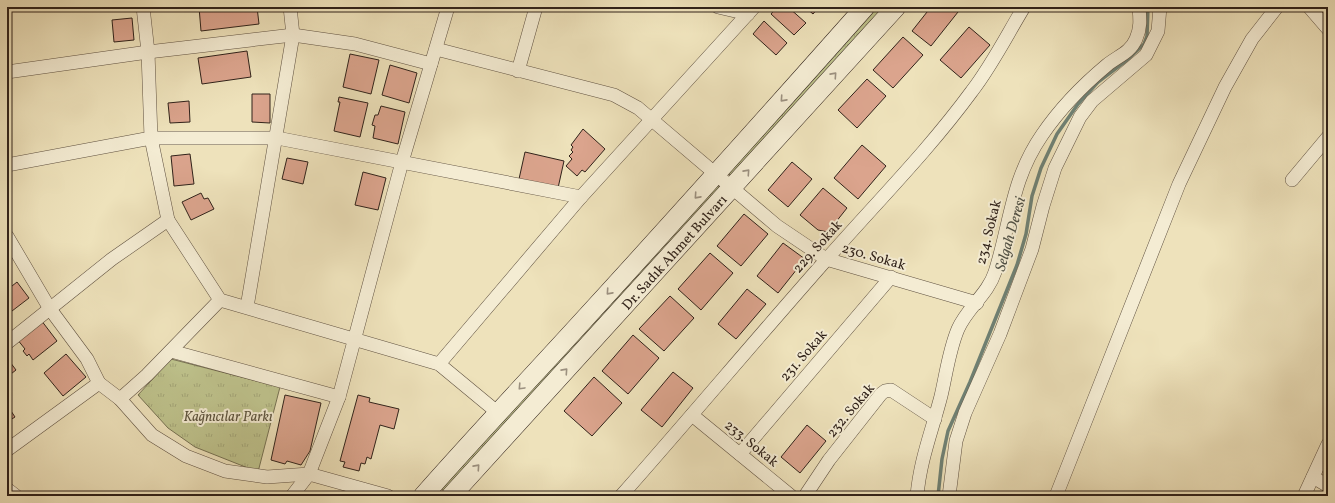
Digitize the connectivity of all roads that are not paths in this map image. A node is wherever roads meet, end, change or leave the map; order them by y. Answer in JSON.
{"nodes":[{"id":1,"x":143,"y":7,"type":"edge"},
{"id":2,"x":290,"y":7,"type":"edge"},
{"id":3,"x":448,"y":7,"type":"edge"},
{"id":4,"x":536,"y":7,"type":"edge"},
{"id":5,"x":718,"y":7,"type":"edge"},
{"id":6,"x":865,"y":7,"type":"edge"},
{"id":7,"x":896,"y":7,"type":"edge"},
{"id":8,"x":1024,"y":7,"type":"edge"},
{"id":9,"x":1139,"y":7,"type":"edge"},
{"id":10,"x":1160,"y":7,"type":"edge"},
{"id":11,"x":1278,"y":7,"type":"edge"},
{"id":12,"x":1308,"y":7,"type":"edge"},
{"id":13,"x":751,"y":10,"type":"edge"},
{"id":14,"x":1328,"y":29,"type":"edge"},
{"id":15,"x":293,"y":36,"type":"junction"},
{"id":16,"x":436,"y":49,"type":"junction"},
{"id":17,"x":148,"y":52,"type":"junction"},
{"id":18,"x":431,"y":64,"type":"junction"},
{"id":19,"x":518,"y":71,"type":"junction"},
{"id":20,"x":7,"y":72,"type":"edge"},
{"id":21,"x":653,"y":120,"type":"junction"},
{"id":22,"x":1328,"y":137,"type":"edge"},
{"id":23,"x":151,"y":138,"type":"junction"},
{"id":24,"x":277,"y":138,"type":"junction"},
{"id":25,"x":402,"y":162,"type":"junction"},
{"id":26,"x":7,"y":165,"type":"edge"},
{"id":27,"x":717,"y":174,"type":"junction"},
{"id":28,"x":1292,"y":180,"type":"dead end"},
{"id":29,"x":732,"y":188,"type":"junction"},
{"id":30,"x":581,"y":197,"type":"junction"},
{"id":31,"x":168,"y":220,"type":"junction"},
{"id":32,"x":7,"y":236,"type":"edge"},
{"id":33,"x":826,"y":259,"type":"junction"},
{"id":34,"x":891,"y":277,"type":"junction"},
{"id":35,"x":220,"y":300,"type":"junction"},
{"id":36,"x":977,"y":303,"type":"junction"},
{"id":37,"x":247,"y":307,"type":"junction"},
{"id":38,"x":50,"y":309,"type":"junction"},
{"id":39,"x":356,"y":338,"type":"junction"},
{"id":40,"x":7,"y":343,"type":"edge"},
{"id":41,"x":171,"y":351,"type":"junction"},
{"id":42,"x":439,"y":364,"type":"junction"},
{"id":43,"x":99,"y":384,"type":"junction"},
{"id":44,"x":339,"y":397,"type":"junction"},
{"id":45,"x":120,"y":399,"type":"junction"},
{"id":46,"x":497,"y":412,"type":"junction"},
{"id":47,"x":692,"y":415,"type":"junction"},
{"id":48,"x":935,"y":419,"type":"junction"},
{"id":49,"x":1328,"y":444,"type":"edge"},
{"id":50,"x":7,"y":450,"type":"edge"},
{"id":51,"x":740,"y":454,"type":"junction"},
{"id":52,"x":309,"y":474,"type":"junction"},
{"id":53,"x":1313,"y":477,"type":"junction"},
{"id":54,"x":1328,"y":486,"type":"edge"},
{"id":55,"x":7,"y":489,"type":"edge"},
{"id":56,"x":16,"y":496,"type":"edge"},
{"id":57,"x":292,"y":496,"type":"edge"},
{"id":58,"x":388,"y":496,"type":"edge"},
{"id":59,"x":423,"y":496,"type":"edge"},
{"id":60,"x":451,"y":496,"type":"edge"},
{"id":61,"x":621,"y":496,"type":"edge"},
{"id":62,"x":791,"y":496,"type":"edge"},
{"id":63,"x":805,"y":496,"type":"edge"},
{"id":64,"x":918,"y":496,"type":"edge"},
{"id":65,"x":949,"y":496,"type":"edge"},
{"id":66,"x":1056,"y":496,"type":"edge"},
{"id":67,"x":1304,"y":496,"type":"edge"}],
"edges":[{"from":1,"to":17,"type":"street"},
{"from":2,"to":15,"type":"street"},
{"from":3,"to":16,"type":"street"},
{"from":4,"to":19,"type":"street"},
{"from":5,"to":13,"type":"street"},
{"from":6,"to":27,"type":"main road","name":"Dr. Sadık Ahmet Bulvarı","one_way":true},
{"from":29,"to":7,"type":"main road","name":"Dr. Sadık Ahmet Bulvarı","one_way":true},
{"from":8,"to":33,"type":"street","name":"229. Sokak"},
{"from":9,"to":36,"type":"street","name":"234. Sokak"},
{"from":10,"to":65,"type":"street"},
{"from":11,"to":66,"type":"street"},
{"from":12,"to":14,"type":"street"},
{"from":13,"to":21,"type":"street"},
{"from":15,"to":17,"type":"street"},
{"from":15,"to":18,"type":"street"},
{"from":15,"to":24,"type":"street"},
{"from":16,"to":18,"type":"street"},
{"from":16,"to":19,"type":"street","name":"230. Sokak"},
{"from":17,"to":20,"type":"street"},
{"from":17,"to":23,"type":"street"},
{"from":18,"to":25,"type":"street"},
{"from":19,"to":21,"type":"street","name":"230. Sokak"},
{"from":21,"to":27,"type":"street","name":"230. Sokak"},
{"from":21,"to":30,"type":"street"},
{"from":22,"to":28,"type":"street"},
{"from":23,"to":24,"type":"street"},
{"from":23,"to":26,"type":"street"},
{"from":23,"to":31,"type":"street"},
{"from":24,"to":25,"type":"street"},
{"from":24,"to":37,"type":"street"},
{"from":25,"to":30,"type":"street"},
{"from":25,"to":39,"type":"street"},
{"from":27,"to":29,"type":"street","name":"230. Sokak"},
{"from":27,"to":46,"type":"main road","name":"Dr. Sadık Ahmet Bulvarı","one_way":true},
{"from":29,"to":33,"type":"street","name":"230. Sokak"},
{"from":60,"to":29,"type":"main road","name":"Dr. Sadık Ahmet Bulvarı","one_way":true},
{"from":30,"to":42,"type":"street"},
{"from":31,"to":35,"type":"street"},
{"from":31,"to":38,"type":"street"},
{"from":32,"to":38,"type":"street"},
{"from":33,"to":34,"type":"street","name":"230. Sokak"},
{"from":33,"to":47,"type":"street","name":"229. Sokak"},
{"from":34,"to":36,"type":"street","name":"230. Sokak"},
{"from":34,"to":51,"type":"street","name":"231. Sokak"},
{"from":35,"to":37,"type":"street"},
{"from":35,"to":41,"type":"street"},
{"from":36,"to":48,"type":"street","name":"234. Sokak"},
{"from":37,"to":39,"type":"street"},
{"from":38,"to":40,"type":"street"},
{"from":38,"to":43,"type":"street"},
{"from":39,"to":42,"type":"street"},
{"from":39,"to":44,"type":"street"},
{"from":41,"to":44,"type":"street"},
{"from":41,"to":45,"type":"street"},
{"from":42,"to":46,"type":"street"},
{"from":43,"to":45,"type":"street"},
{"from":43,"to":50,"type":"street"},
{"from":44,"to":52,"type":"street"},
{"from":45,"to":52,"type":"street"},
{"from":46,"to":59,"type":"main road","name":"Dr. Sadık Ahmet Bulvarı"},
{"from":47,"to":51,"type":"street","name":"233. Sokak"},
{"from":47,"to":61,"type":"street","name":"229. Sokak"},
{"from":48,"to":63,"type":"street","name":"232. Sokak"},
{"from":48,"to":64,"type":"street","name":"234. Sokak"},
{"from":49,"to":53,"type":"street"},
{"from":51,"to":62,"type":"street","name":"233. Sokak"},
{"from":52,"to":57,"type":"street"},
{"from":52,"to":58,"type":"street"},
{"from":53,"to":54,"type":"street"},
{"from":53,"to":67,"type":"street"},
{"from":55,"to":56,"type":"street"}]}
